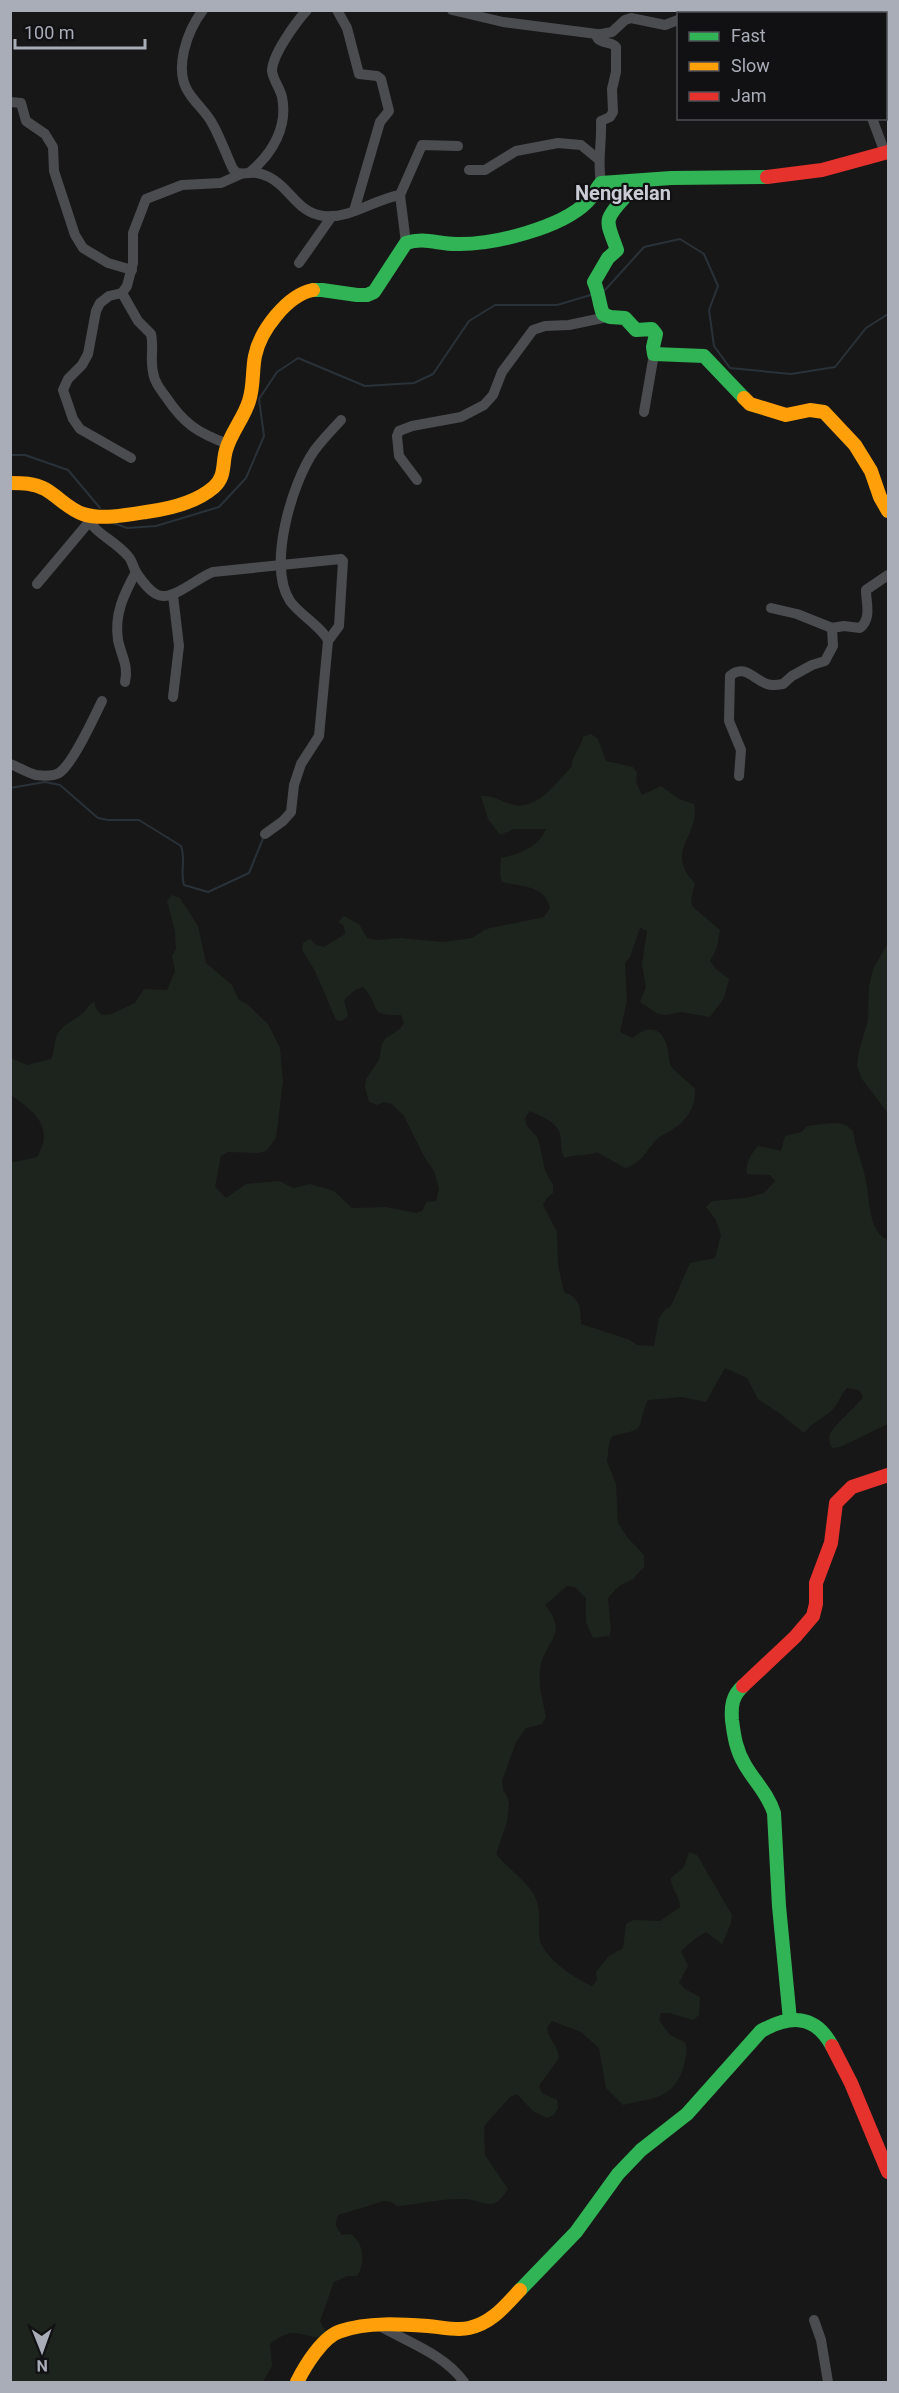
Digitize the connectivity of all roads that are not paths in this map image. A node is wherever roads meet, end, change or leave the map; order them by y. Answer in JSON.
{"nodes":[{"id":1,"x":203,"y":10,"type":"edge"},
{"id":2,"x":307,"y":10,"type":"edge"},
{"id":3,"x":337,"y":10,"type":"edge"},
{"id":4,"x":452,"y":10,"type":"edge"},
{"id":5,"x":677,"y":20,"type":"edge"},
{"id":6,"x":597,"y":33,"type":"junction"},
{"id":7,"x":10,"y":102,"type":"edge"},
{"id":8,"x":873,"y":120,"type":"edge"},
{"id":9,"x":458,"y":146,"type":"dead end"},
{"id":10,"x":887,"y":152,"type":"edge"},
{"id":11,"x":598,"y":159,"type":"junction"},
{"id":12,"x":469,"y":170,"type":"dead end"},
{"id":13,"x":246,"y":173,"type":"junction"},
{"id":14,"x":622,"y":182,"type":"junction"},
{"id":15,"x":601,"y":183,"type":"junction"},
{"id":16,"x":400,"y":195,"type":"junction"},
{"id":17,"x":354,"y":211,"type":"junction"},
{"id":18,"x":332,"y":216,"type":"junction"},
{"id":19,"x":406,"y":243,"type":"junction"},
{"id":20,"x":299,"y":263,"type":"dead end"},
{"id":21,"x":132,"y":270,"type":"junction"},
{"id":22,"x":122,"y":293,"type":"junction"},
{"id":23,"x":608,"y":317,"type":"junction"},
{"id":24,"x":654,"y":354,"type":"junction"},
{"id":25,"x":644,"y":412,"type":"dead end"},
{"id":26,"x":341,"y":420,"type":"dead end"},
{"id":27,"x":228,"y":444,"type":"junction"},
{"id":28,"x":132,"y":458,"type":"dead end"},
{"id":29,"x":417,"y":480,"type":"dead end"},
{"id":30,"x":10,"y":483,"type":"edge"},
{"id":31,"x":888,"y":511,"type":"edge"},
{"id":32,"x":88,"y":517,"type":"junction"},
{"id":33,"x":280,"y":565,"type":"junction"},
{"id":34,"x":136,"y":572,"type":"junction"},
{"id":35,"x":888,"y":575,"type":"edge"},
{"id":36,"x":37,"y":584,"type":"dead end"},
{"id":37,"x":173,"y":595,"type":"junction"},
{"id":38,"x":771,"y":608,"type":"dead end"},
{"id":39,"x":832,"y":628,"type":"junction"},
{"id":40,"x":327,"y":641,"type":"junction"},
{"id":41,"x":125,"y":682,"type":"dead end"},
{"id":42,"x":173,"y":697,"type":"dead end"},
{"id":43,"x":102,"y":701,"type":"dead end"},
{"id":44,"x":10,"y":764,"type":"edge"},
{"id":45,"x":739,"y":776,"type":"dead end"},
{"id":46,"x":265,"y":834,"type":"dead end"},
{"id":47,"x":888,"y":1475,"type":"edge"},
{"id":48,"x":790,"y":2020,"type":"junction"},
{"id":49,"x":888,"y":2172,"type":"edge"},
{"id":50,"x":814,"y":2320,"type":"dead end"},
{"id":51,"x":377,"y":2325,"type":"junction"},
{"id":52,"x":297,"y":2382,"type":"edge"},
{"id":53,"x":464,"y":2382,"type":"edge"},
{"id":54,"x":828,"y":2382,"type":"edge"}],
"edges":[{"from":1,"to":13,"type":"street"},
{"from":2,"to":13,"type":"street"},
{"from":3,"to":17,"type":"street"},
{"from":4,"to":6,"type":"street"},
{"from":5,"to":6,"type":"street"},
{"from":6,"to":11,"type":"street"},
{"from":7,"to":21,"type":"street"},
{"from":8,"to":10,"type":"street"},
{"from":9,"to":16,"type":"street"},
{"from":10,"to":14,"type":"street"},
{"from":11,"to":12,"type":"street"},
{"from":11,"to":15,"type":"street"},
{"from":13,"to":18,"type":"street"},
{"from":13,"to":21,"type":"street"},
{"from":14,"to":15,"type":"street"},
{"from":14,"to":23,"type":"street"},
{"from":15,"to":19,"type":"street"},
{"from":16,"to":17,"type":"street"},
{"from":16,"to":19,"type":"street"},
{"from":17,"to":18,"type":"street"},
{"from":18,"to":20,"type":"street"},
{"from":19,"to":27,"type":"street"},
{"from":21,"to":22,"type":"street"},
{"from":22,"to":27,"type":"street"},
{"from":22,"to":28,"type":"street"},
{"from":23,"to":24,"type":"street"},
{"from":23,"to":29,"type":"street"},
{"from":24,"to":25,"type":"street"},
{"from":24,"to":31,"type":"street"},
{"from":26,"to":33,"type":"street"},
{"from":27,"to":32,"type":"street"},
{"from":30,"to":32,"type":"street"},
{"from":32,"to":34,"type":"street"},
{"from":32,"to":36,"type":"street"},
{"from":33,"to":37,"type":"street"},
{"from":33,"to":40,"type":"street"},
{"from":33,"to":40,"type":"street"},
{"from":34,"to":37,"type":"street"},
{"from":34,"to":41,"type":"street"},
{"from":35,"to":39,"type":"street"},
{"from":37,"to":42,"type":"street"},
{"from":38,"to":39,"type":"street"},
{"from":39,"to":45,"type":"street"},
{"from":40,"to":46,"type":"street"},
{"from":43,"to":44,"type":"street"},
{"from":47,"to":48,"type":"street"},
{"from":48,"to":49,"type":"street"},
{"from":48,"to":51,"type":"street"},
{"from":50,"to":54,"type":"street"},
{"from":51,"to":52,"type":"street"},
{"from":51,"to":53,"type":"street"}]}
